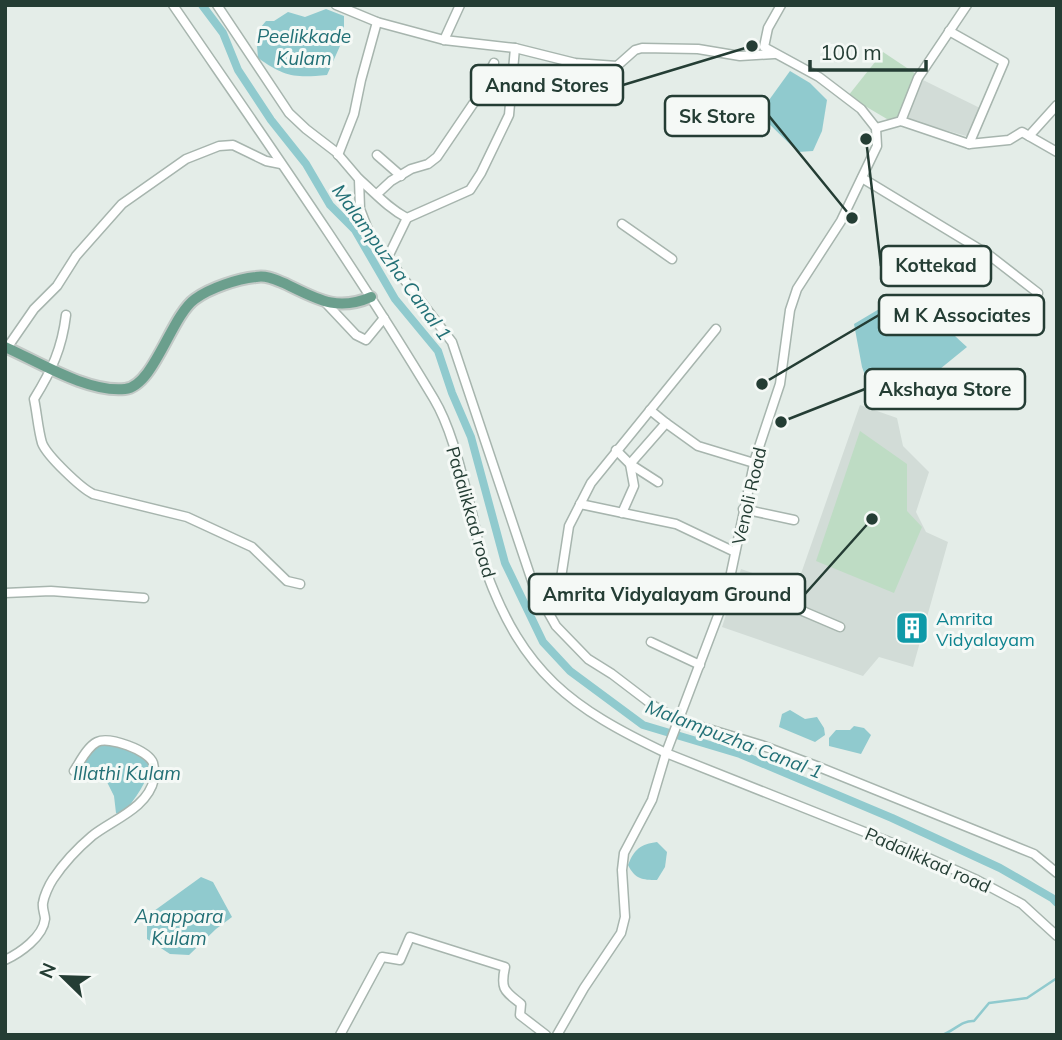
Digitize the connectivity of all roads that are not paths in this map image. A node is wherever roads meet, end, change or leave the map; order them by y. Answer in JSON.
{"nodes":[{"id":1,"x":173,"y":5,"type":"edge"},
{"id":2,"x":217,"y":5,"type":"edge"},
{"id":3,"x":336,"y":5,"type":"edge"},
{"id":4,"x":460,"y":5,"type":"edge"},
{"id":5,"x":780,"y":5,"type":"edge"},
{"id":6,"x":967,"y":5,"type":"edge"},
{"id":7,"x":377,"y":22,"type":"junction"},
{"id":8,"x":949,"y":32,"type":"junction"},
{"id":9,"x":444,"y":40,"type":"junction"},
{"id":10,"x":515,"y":48,"type":"junction"},
{"id":11,"x":777,"y":54,"type":"junction"},
{"id":12,"x":494,"y":63,"type":"dead end"},
{"id":13,"x":1057,"y":105,"type":"edge"},
{"id":14,"x":901,"y":121,"type":"junction"},
{"id":15,"x":876,"y":128,"type":"junction"},
{"id":16,"x":1029,"y":136,"type":"junction"},
{"id":17,"x":969,"y":144,"type":"junction"},
{"id":18,"x":1057,"y":152,"type":"edge"},
{"id":19,"x":338,"y":155,"type":"junction"},
{"id":20,"x":377,"y":155,"type":"dead end"},
{"id":21,"x":281,"y":164,"type":"junction"},
{"id":22,"x":401,"y":176,"type":"junction"},
{"id":23,"x":862,"y":178,"type":"junction"},
{"id":24,"x":359,"y":179,"type":"junction"},
{"id":25,"x":377,"y":194,"type":"junction"},
{"id":26,"x":407,"y":218,"type":"junction"},
{"id":27,"x":622,"y":224,"type":"dead end"},
{"id":28,"x":388,"y":257,"type":"junction"},
{"id":29,"x":672,"y":259,"type":"dead end"},
{"id":30,"x":1038,"y":293,"type":"dead end"},
{"id":31,"x":372,"y":297,"type":"junction"},
{"id":32,"x":324,"y":301,"type":"junction"},
{"id":33,"x":66,"y":315,"type":"dead end"},
{"id":34,"x":384,"y":318,"type":"junction"},
{"id":35,"x":716,"y":329,"type":"dead end"},
{"id":36,"x":6,"y":347,"type":"edge"},
{"id":37,"x":52,"y":369,"type":"junction"},
{"id":38,"x":650,"y":410,"type":"junction"},
{"id":39,"x":666,"y":423,"type":"junction"},
{"id":40,"x":616,"y":450,"type":"junction"},
{"id":41,"x":754,"y":463,"type":"junction"},
{"id":42,"x":631,"y":464,"type":"junction"},
{"id":43,"x":658,"y":482,"type":"dead end"},
{"id":44,"x":580,"y":504,"type":"junction"},
{"id":45,"x":743,"y":509,"type":"junction"},
{"id":46,"x":622,"y":513,"type":"junction"},
{"id":47,"x":794,"y":520,"type":"dead end"},
{"id":48,"x":735,"y":552,"type":"junction"},
{"id":49,"x":561,"y":578,"type":"dead end"},
{"id":50,"x":730,"y":580,"type":"junction"},
{"id":51,"x":300,"y":584,"type":"dead end"},
{"id":52,"x":5,"y":593,"type":"edge"},
{"id":53,"x":144,"y":598,"type":"dead end"},
{"id":54,"x":840,"y":627,"type":"dead end"},
{"id":55,"x":651,"y":642,"type":"dead end"},
{"id":56,"x":700,"y":664,"type":"junction"},
{"id":57,"x":679,"y":720,"type":"junction"},
{"id":58,"x":667,"y":750,"type":"junction"},
{"id":59,"x":74,"y":771,"type":"dead end"},
{"id":60,"x":1057,"y":873,"type":"edge"},
{"id":61,"x":1057,"y":936,"type":"edge"},
{"id":62,"x":5,"y":960,"type":"edge"},
{"id":63,"x":340,"y":1035,"type":"edge"},
{"id":64,"x":546,"y":1035,"type":"edge"},
{"id":65,"x":557,"y":1035,"type":"edge"}],
"edges":[{"from":1,"to":21,"type":"street","name":"Padalikkad road"},
{"from":2,"to":19,"type":"street"},
{"from":3,"to":7,"type":"street"},
{"from":4,"to":9,"type":"street"},
{"from":5,"to":11,"type":"street"},
{"from":6,"to":8,"type":"street"},
{"from":7,"to":9,"type":"street"},
{"from":7,"to":19,"type":"street"},
{"from":8,"to":14,"type":"street"},
{"from":8,"to":17,"type":"street"},
{"from":9,"to":10,"type":"street"},
{"from":10,"to":11,"type":"street"},
{"from":10,"to":26,"type":"street"},
{"from":11,"to":15,"type":"street"},
{"from":12,"to":22,"type":"street"},
{"from":13,"to":16,"type":"street"},
{"from":14,"to":15,"type":"street"},
{"from":14,"to":17,"type":"street"},
{"from":15,"to":23,"type":"street","name":"Venoli Road"},
{"from":16,"to":17,"type":"street"},
{"from":16,"to":18,"type":"street"},
{"from":19,"to":24,"type":"street"},
{"from":20,"to":22,"type":"street"},
{"from":21,"to":31,"type":"street","name":"Padalikkad road"},
{"from":21,"to":36,"type":"street"},
{"from":22,"to":25,"type":"street"},
{"from":23,"to":30,"type":"street"},
{"from":23,"to":41,"type":"street","name":"Venoli Road"},
{"from":24,"to":25,"type":"street"},
{"from":24,"to":28,"type":"street"},
{"from":25,"to":26,"type":"street"},
{"from":26,"to":28,"type":"street"},
{"from":27,"to":29,"type":"street"},
{"from":28,"to":57,"type":"street"},
{"from":31,"to":32,"type":"main road"},
{"from":31,"to":34,"type":"street","name":"Padalikkad road"},
{"from":32,"to":34,"type":"street"},
{"from":32,"to":37,"type":"main road"},
{"from":33,"to":37,"type":"street"},
{"from":34,"to":58,"type":"street","name":"Padalikkad road"},
{"from":35,"to":38,"type":"street"},
{"from":36,"to":37,"type":"main road"},
{"from":37,"to":51,"type":"street"},
{"from":38,"to":39,"type":"street"},
{"from":38,"to":40,"type":"street"},
{"from":39,"to":41,"type":"street"},
{"from":39,"to":42,"type":"street"},
{"from":40,"to":42,"type":"street"},
{"from":40,"to":44,"type":"street"},
{"from":41,"to":45,"type":"street","name":"Venoli Road"},
{"from":42,"to":43,"type":"street"},
{"from":42,"to":46,"type":"street"},
{"from":44,"to":46,"type":"street"},
{"from":44,"to":49,"type":"street"},
{"from":45,"to":47,"type":"street"},
{"from":45,"to":48,"type":"street","name":"Venoli Road"},
{"from":46,"to":48,"type":"street"},
{"from":48,"to":50,"type":"street","name":"Venoli Road"},
{"from":50,"to":54,"type":"street"},
{"from":50,"to":56,"type":"street","name":"Venoli Road"},
{"from":52,"to":53,"type":"street"},
{"from":55,"to":56,"type":"street"},
{"from":56,"to":57,"type":"street","name":"Venoli Road"},
{"from":57,"to":58,"type":"street","name":"Venoli Road"},
{"from":57,"to":60,"type":"street"},
{"from":58,"to":61,"type":"street","name":"Padalikkad road"},
{"from":58,"to":65,"type":"street","name":"Venoli Road"},
{"from":59,"to":62,"type":"street"},
{"from":63,"to":64,"type":"street"}]}
